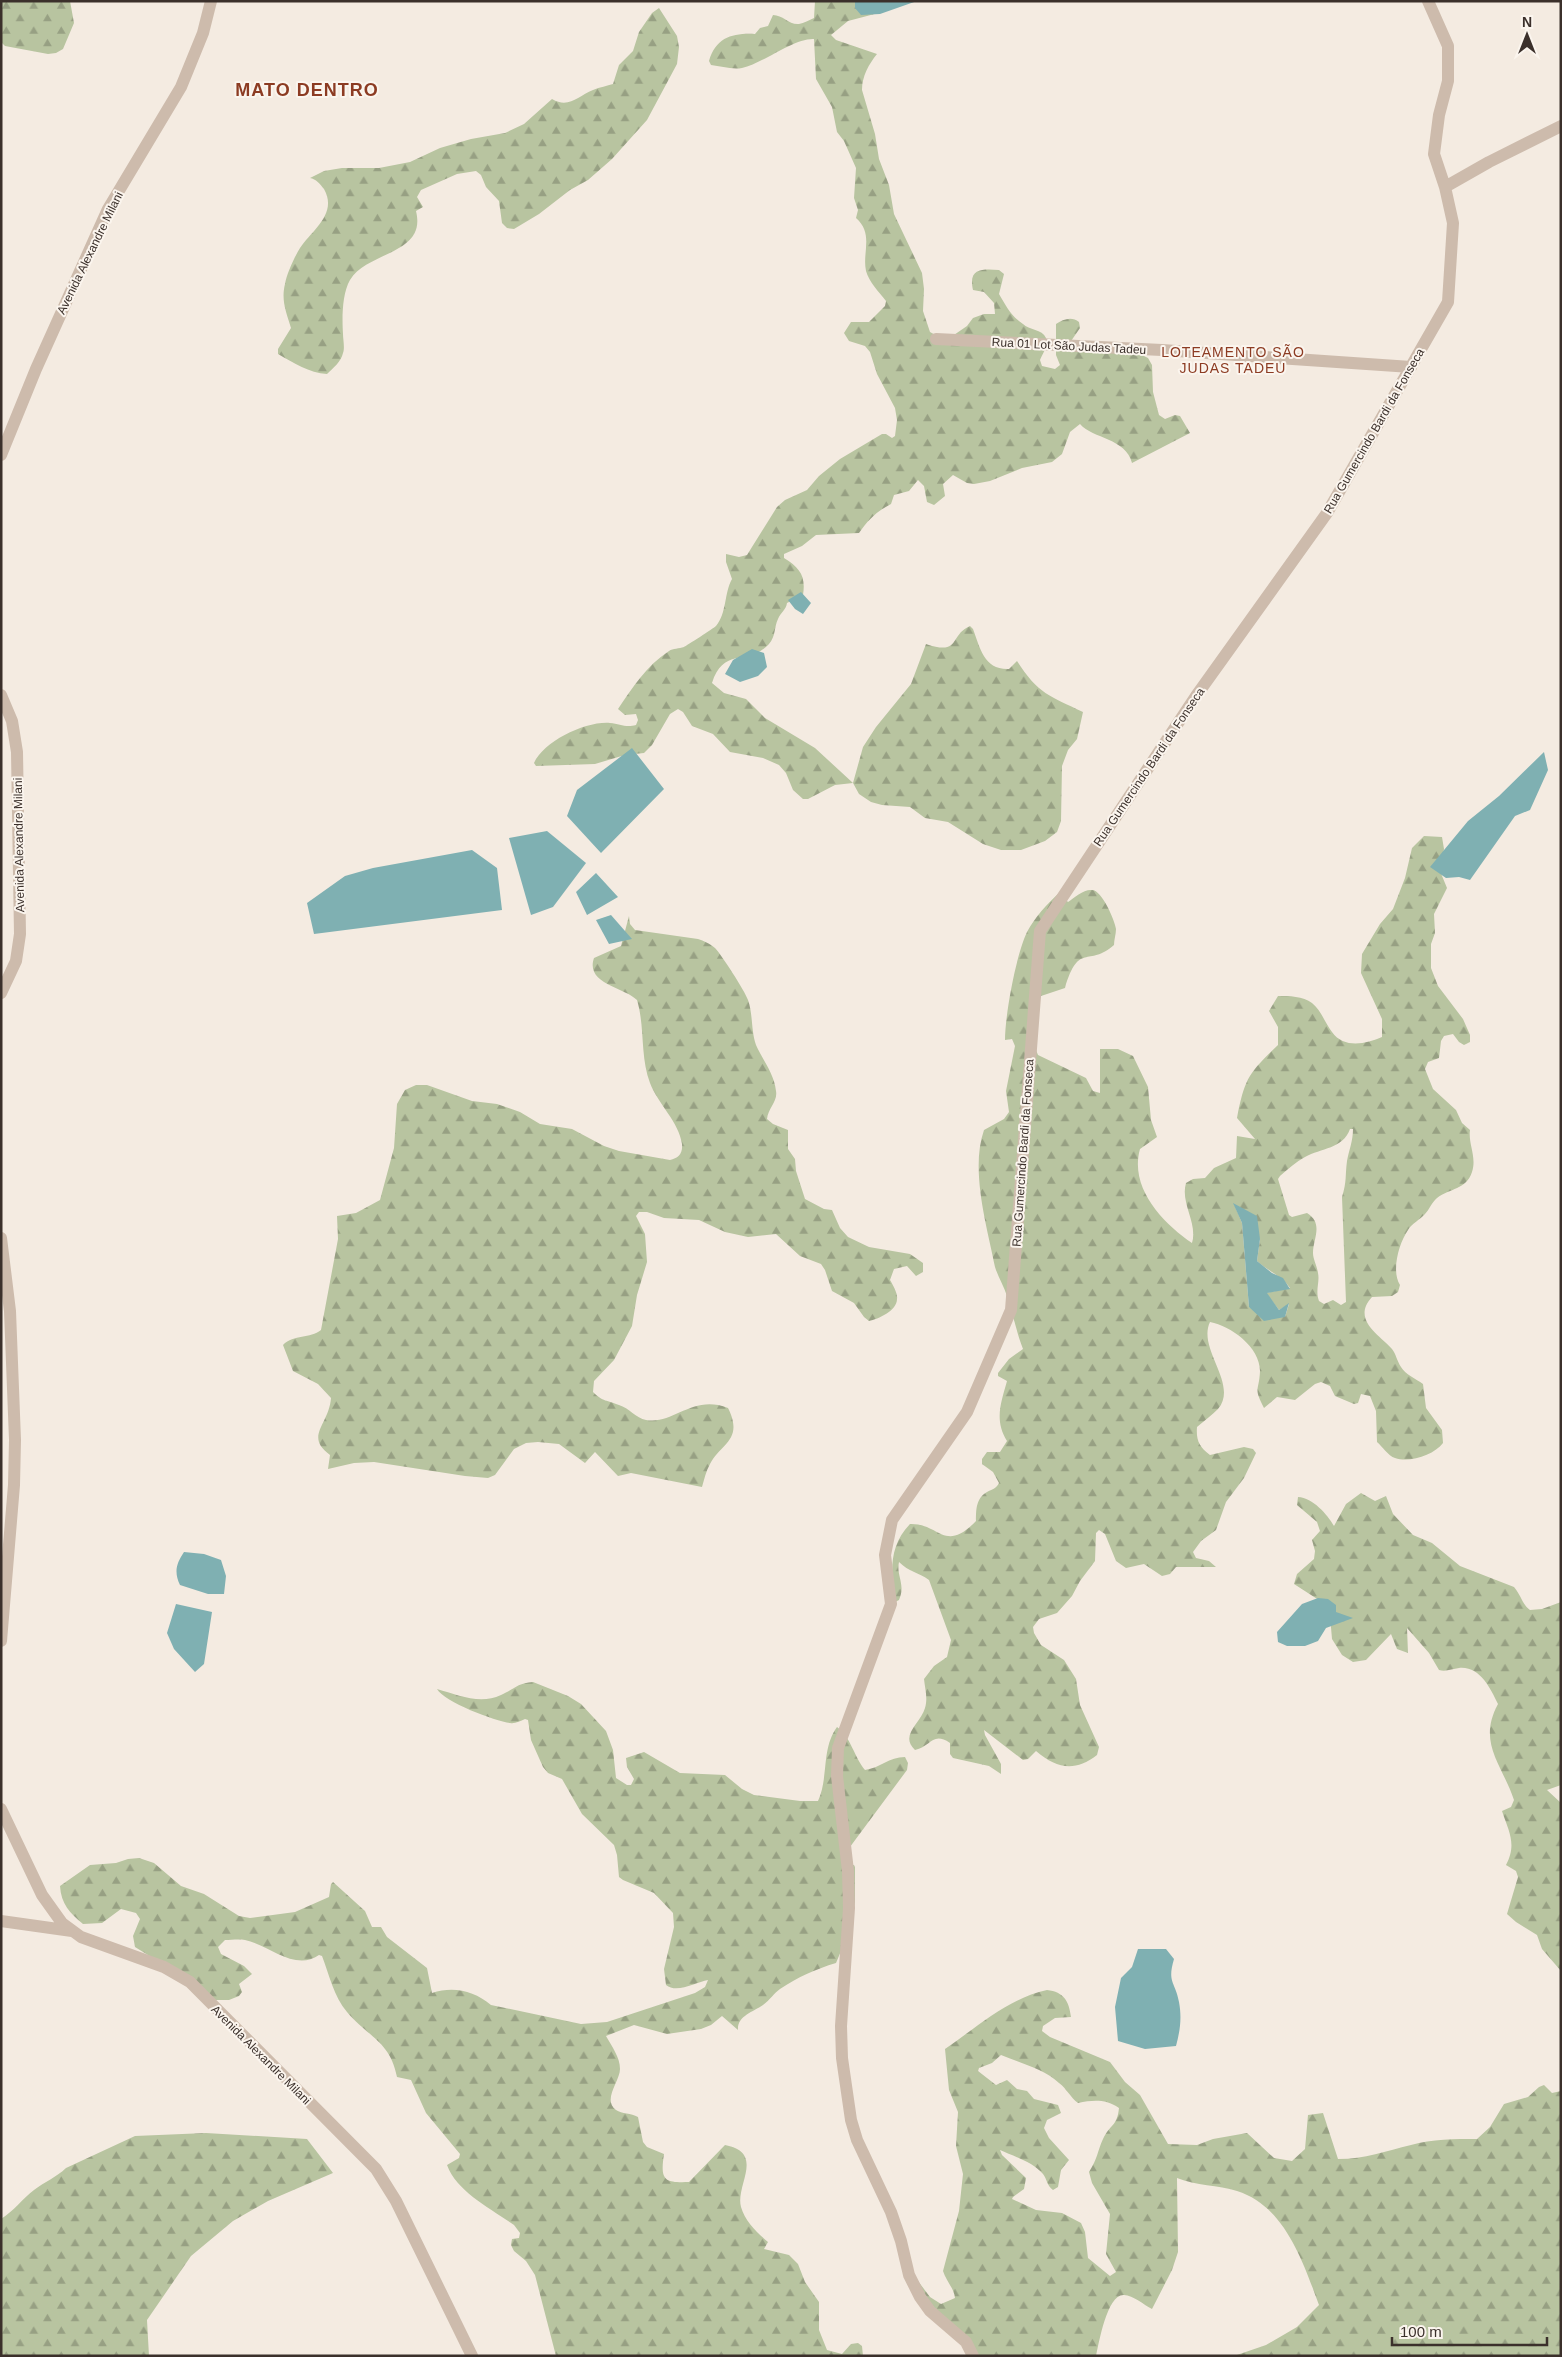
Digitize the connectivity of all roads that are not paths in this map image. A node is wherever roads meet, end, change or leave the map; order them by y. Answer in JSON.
{"nodes":[{"id":1,"x":211,"y":1,"type":"edge"},
{"id":2,"x":1428,"y":1,"type":"edge"},
{"id":3,"x":1561,"y":126,"type":"edge"},
{"id":4,"x":1445,"y":187,"type":"junction"},
{"id":5,"x":936,"y":339,"type":"dead end"},
{"id":6,"x":1411,"y":367,"type":"junction"},
{"id":7,"x":1,"y":455,"type":"edge"},
{"id":8,"x":1,"y":695,"type":"edge"},
{"id":9,"x":1,"y":993,"type":"edge"},
{"id":10,"x":1,"y":1238,"type":"edge"},
{"id":11,"x":1,"y":1397,"type":"edge"},
{"id":12,"x":14,"y":1401,"type":"junction"},
{"id":13,"x":1,"y":1641,"type":"edge"},
{"id":14,"x":1,"y":1810,"type":"edge"},
{"id":15,"x":1,"y":1921,"type":"edge"},
{"id":16,"x":72,"y":1931,"type":"junction"},
{"id":17,"x":472,"y":2356,"type":"edge"},
{"id":18,"x":973,"y":2356,"type":"edge"}],
"edges":[{"from":1,"to":7,"type":"street","name":"Avenida Alexandre Milani"},
{"from":2,"to":4,"type":"street","name":"Rua Gumercindo Bardi da Fonseca"},
{"from":3,"to":4,"type":"street"},
{"from":4,"to":6,"type":"street","name":"Rua Gumercindo Bardi da Fonseca"},
{"from":5,"to":6,"type":"street","name":"Rua 01 Lot São Judas Tadeu"},
{"from":6,"to":18,"type":"street","name":"Rua Gumercindo Bardi da Fonseca"},
{"from":8,"to":9,"type":"street","name":"Avenida Alexandre Milani"},
{"from":10,"to":12,"type":"street"},
{"from":11,"to":12,"type":"street"},
{"from":12,"to":13,"type":"street"},
{"from":14,"to":16,"type":"street","name":"Avenida Alexandre Milani"},
{"from":15,"to":16,"type":"street"},
{"from":16,"to":17,"type":"street","name":"Avenida Alexandre Milani"}]}
